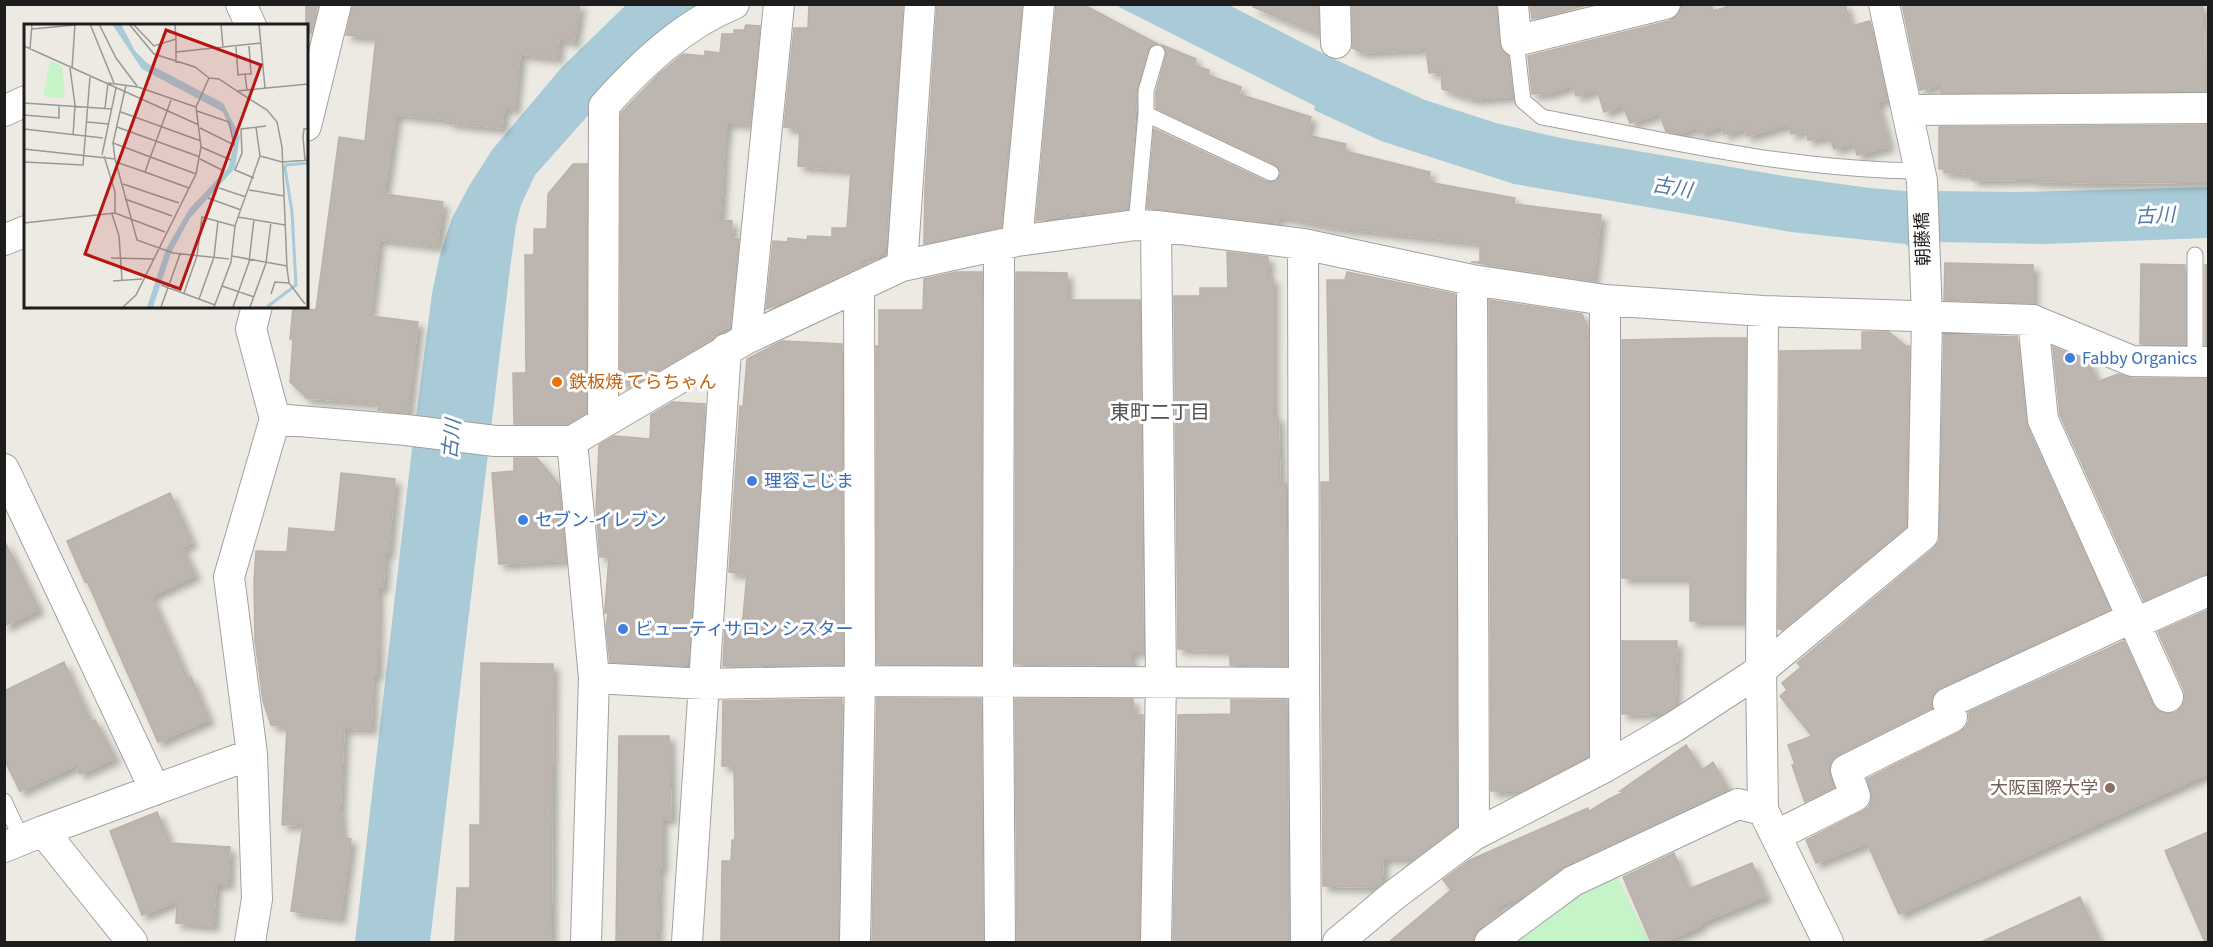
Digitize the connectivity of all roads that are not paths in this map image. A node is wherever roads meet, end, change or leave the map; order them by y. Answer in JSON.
{"nodes":[{"id":1,"x":241,"y":4,"type":"edge"},
{"id":2,"x":336,"y":4,"type":"edge"},
{"id":3,"x":734,"y":4,"type":"edge"},
{"id":4,"x":779,"y":4,"type":"edge"},
{"id":5,"x":920,"y":4,"type":"edge"},
{"id":6,"x":1039,"y":4,"type":"edge"},
{"id":7,"x":1335,"y":4,"type":"edge"},
{"id":8,"x":1513,"y":4,"type":"edge"},
{"id":9,"x":1665,"y":4,"type":"edge"},
{"id":10,"x":1884,"y":4,"type":"edge"},
{"id":11,"x":250,"y":24,"type":"edge"},
{"id":12,"x":1516,"y":41,"type":"junction"},
{"id":13,"x":1336,"y":43,"type":"dead end"},
{"id":14,"x":1157,"y":53,"type":"dead end"},
{"id":15,"x":24,"y":102,"type":"edge"},
{"id":16,"x":2208,"y":108,"type":"edge"},
{"id":17,"x":1908,"y":110,"type":"junction"},
{"id":18,"x":4,"y":111,"type":"edge"},
{"id":19,"x":1146,"y":114,"type":"junction"},
{"id":20,"x":308,"y":118,"type":"edge"},
{"id":21,"x":1271,"y":173,"type":"dead end"},
{"id":22,"x":1921,"y":176,"type":"junction"},
{"id":23,"x":1146,"y":226,"type":"junction"},
{"id":24,"x":24,"y":232,"type":"edge"},
{"id":25,"x":4,"y":240,"type":"edge"},
{"id":26,"x":1008,"y":243,"type":"junction"},
{"id":27,"x":1303,"y":244,"type":"junction"},
{"id":28,"x":2195,"y":255,"type":"dead end"},
{"id":29,"x":902,"y":266,"type":"junction"},
{"id":30,"x":1472,"y":280,"type":"junction"},
{"id":31,"x":859,"y":286,"type":"junction"},
{"id":32,"x":1605,"y":300,"type":"junction"},
{"id":33,"x":1926,"y":307,"type":"junction"},
{"id":34,"x":256,"y":308,"type":"edge"},
{"id":35,"x":1763,"y":310,"type":"junction"},
{"id":36,"x":2033,"y":320,"type":"junction"},
{"id":37,"x":736,"y":344,"type":"junction"},
{"id":38,"x":2202,"y":362,"type":"edge"},
{"id":39,"x":275,"y":419,"type":"junction"},
{"id":40,"x":603,"y":422,"type":"junction"},
{"id":41,"x":572,"y":441,"type":"junction"},
{"id":42,"x":4,"y":469,"type":"edge"},
{"id":43,"x":2208,"y":591,"type":"edge"},
{"id":44,"x":2136,"y":623,"type":"junction"},
{"id":45,"x":1761,"y":670,"type":"junction"},
{"id":46,"x":594,"y":678,"type":"junction"},
{"id":47,"x":860,"y":681,"type":"junction"},
{"id":48,"x":1161,"y":681,"type":"junction"},
{"id":49,"x":998,"y":683,"type":"junction"},
{"id":50,"x":1304,"y":683,"type":"junction"},
{"id":51,"x":704,"y":684,"type":"junction"},
{"id":52,"x":2168,"y":697,"type":"dead end"},
{"id":53,"x":252,"y":754,"type":"junction"},
{"id":54,"x":1605,"y":766,"type":"junction"},
{"id":55,"x":155,"y":790,"type":"junction"},
{"id":56,"x":4,"y":801,"type":"edge"},
{"id":57,"x":1770,"y":823,"type":"junction"},
{"id":58,"x":1474,"y":835,"type":"junction"},
{"id":59,"x":23,"y":840,"type":"edge"},
{"id":60,"x":132,"y":942,"type":"edge"},
{"id":61,"x":250,"y":942,"type":"edge"},
{"id":62,"x":586,"y":942,"type":"edge"},
{"id":63,"x":687,"y":942,"type":"edge"},
{"id":64,"x":855,"y":942,"type":"edge"},
{"id":65,"x":1000,"y":942,"type":"edge"},
{"id":66,"x":1156,"y":942,"type":"edge"},
{"id":67,"x":1306,"y":942,"type":"edge"},
{"id":68,"x":1338,"y":942,"type":"edge"},
{"id":69,"x":1490,"y":942,"type":"edge"},
{"id":70,"x":1828,"y":942,"type":"edge"}],
"edges":[{"from":1,"to":11,"type":"street"},
{"from":2,"to":20,"type":"street"},
{"from":3,"to":40,"type":"street"},
{"from":4,"to":37,"type":"street"},
{"from":5,"to":29,"type":"street"},
{"from":6,"to":26,"type":"street"},
{"from":7,"to":13,"type":"street"},
{"from":8,"to":12,"type":"street"},
{"from":9,"to":12,"type":"street"},
{"from":10,"to":17,"type":"street","name":"朝藤橋"},
{"from":12,"to":22,"type":"lane"},
{"from":14,"to":19,"type":"lane"},
{"from":15,"to":18,"type":"street"},
{"from":16,"to":17,"type":"street"},
{"from":17,"to":22,"type":"street","name":"朝藤橋"},
{"from":19,"to":21,"type":"lane"},
{"from":19,"to":23,"type":"lane"},
{"from":22,"to":33,"type":"street","name":"朝藤橋"},
{"from":23,"to":26,"type":"street"},
{"from":23,"to":27,"type":"street"},
{"from":23,"to":48,"type":"street"},
{"from":24,"to":25,"type":"street"},
{"from":26,"to":29,"type":"street"},
{"from":26,"to":49,"type":"street"},
{"from":27,"to":30,"type":"street"},
{"from":27,"to":50,"type":"street"},
{"from":28,"to":38,"type":"lane"},
{"from":29,"to":31,"type":"street"},
{"from":30,"to":32,"type":"street"},
{"from":30,"to":58,"type":"street"},
{"from":31,"to":37,"type":"street"},
{"from":31,"to":47,"type":"street"},
{"from":32,"to":35,"type":"street"},
{"from":32,"to":54,"type":"street"},
{"from":33,"to":35,"type":"street"},
{"from":33,"to":36,"type":"street"},
{"from":33,"to":45,"type":"street","name":"朝藤橋"},
{"from":34,"to":39,"type":"street"},
{"from":35,"to":45,"type":"street"},
{"from":36,"to":38,"type":"street"},
{"from":36,"to":44,"type":"street"},
{"from":37,"to":40,"type":"street"},
{"from":37,"to":51,"type":"street"},
{"from":39,"to":41,"type":"street"},
{"from":39,"to":53,"type":"street"},
{"from":40,"to":41,"type":"street"},
{"from":41,"to":46,"type":"street"},
{"from":42,"to":55,"type":"street"},
{"from":43,"to":44,"type":"street"},
{"from":44,"to":52,"type":"street"},
{"from":44,"to":57,"type":"street"},
{"from":45,"to":54,"type":"street","name":"朝藤橋"},
{"from":45,"to":57,"type":"street"},
{"from":46,"to":51,"type":"street"},
{"from":46,"to":62,"type":"street"},
{"from":47,"to":49,"type":"street"},
{"from":47,"to":51,"type":"street"},
{"from":47,"to":64,"type":"street"},
{"from":48,"to":49,"type":"street"},
{"from":48,"to":50,"type":"street"},
{"from":48,"to":66,"type":"street"},
{"from":49,"to":65,"type":"street"},
{"from":50,"to":67,"type":"street"},
{"from":51,"to":63,"type":"street"},
{"from":53,"to":55,"type":"street"},
{"from":53,"to":61,"type":"street"},
{"from":54,"to":58,"type":"street","name":"朝藤橋"},
{"from":55,"to":59,"type":"street"},
{"from":56,"to":59,"type":"lane"},
{"from":57,"to":69,"type":"street"},
{"from":57,"to":70,"type":"street"},
{"from":58,"to":68,"type":"street","name":"朝藤橋"},
{"from":59,"to":60,"type":"street"}]}
